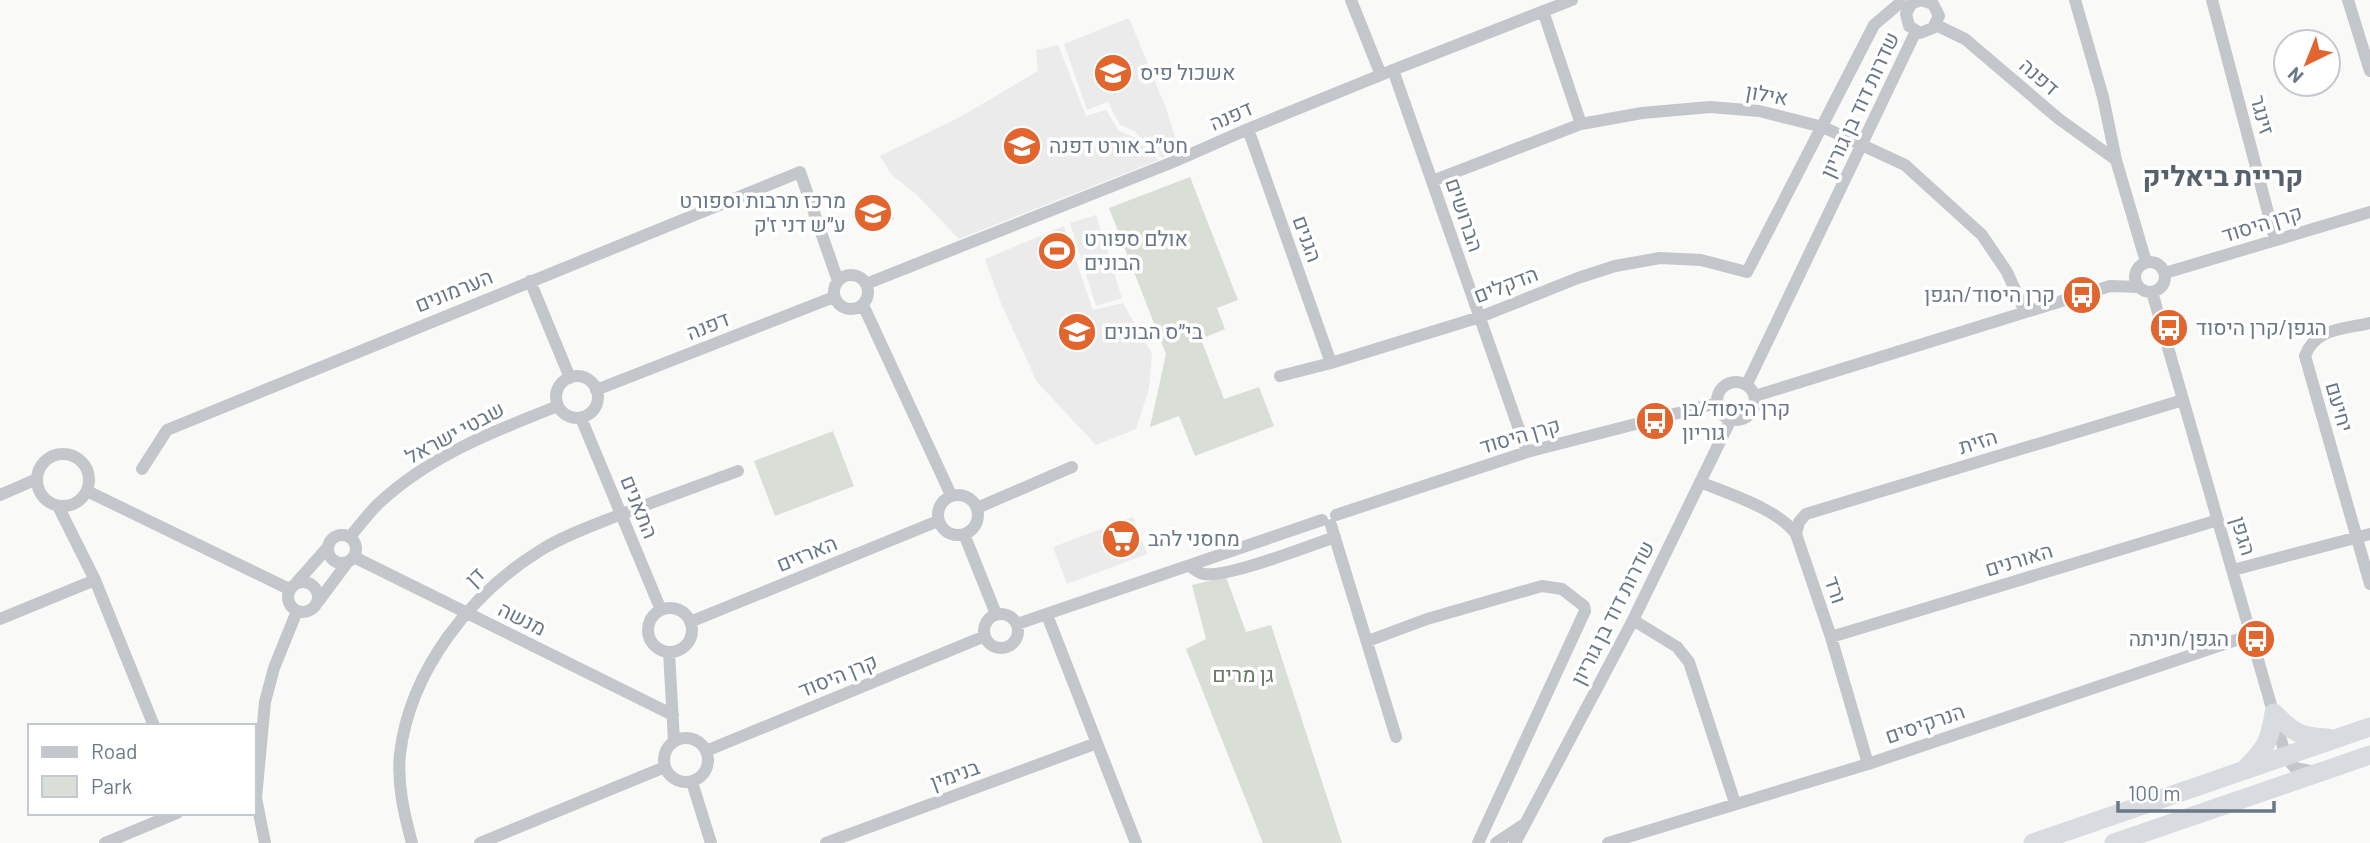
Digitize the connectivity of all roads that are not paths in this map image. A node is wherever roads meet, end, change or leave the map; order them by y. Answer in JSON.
{"nodes":[{"id":1,"x":1351,"y":0,"type":"edge"},
{"id":2,"x":1573,"y":0,"type":"edge"},
{"id":3,"x":2075,"y":0,"type":"edge"},
{"id":4,"x":2212,"y":0,"type":"edge"},
{"id":5,"x":2348,"y":0,"type":"edge"},
{"id":6,"x":1928,"y":1,"type":"edge"},
{"id":7,"x":1900,"y":3,"type":"edge"},
{"id":8,"x":1543,"y":11,"type":"junction"},
{"id":9,"x":1936,"y":25,"type":"junction"},
{"id":10,"x":1916,"y":31,"type":"junction"},
{"id":11,"x":2370,"y":71,"type":"edge"},
{"id":12,"x":1387,"y":73,"type":"junction"},
{"id":13,"x":1581,"y":124,"type":"junction"},
{"id":14,"x":1823,"y":127,"type":"junction"},
{"id":15,"x":1248,"y":129,"type":"junction"},
{"id":16,"x":1863,"y":145,"type":"junction"},
{"id":17,"x":2116,"y":160,"type":"junction"},
{"id":18,"x":1432,"y":181,"type":"junction"},
{"id":19,"x":2370,"y":212,"type":"edge"},
{"id":20,"x":2275,"y":239,"type":"junction"},
{"id":21,"x":2141,"y":266,"type":"junction"},
{"id":22,"x":1747,"y":271,"type":"joint"},
{"id":23,"x":2165,"y":273,"type":"junction"},
{"id":24,"x":530,"y":281,"type":"junction"},
{"id":25,"x":838,"y":281,"type":"junction"},
{"id":26,"x":866,"y":284,"type":"junction"},
{"id":27,"x":2110,"y":286,"type":"junction"},
{"id":28,"x":2146,"y":289,"type":"junction"},
{"id":29,"x":834,"y":297,"type":"junction"},
{"id":30,"x":863,"y":305,"type":"junction"},
{"id":31,"x":2025,"y":312,"type":"junction"},
{"id":32,"x":1479,"y":317,"type":"junction"},
{"id":33,"x":2370,"y":323,"type":"edge"},
{"id":34,"x":1331,"y":363,"type":"junction"},
{"id":35,"x":1280,"y":376,"type":"dead end"},
{"id":36,"x":570,"y":378,"type":"junction"},
{"id":37,"x":1747,"y":384,"type":"junction"},
{"id":38,"x":596,"y":390,"type":"junction"},
{"id":39,"x":1755,"y":396,"type":"junction"},
{"id":40,"x":2183,"y":400,"type":"junction"},
{"id":41,"x":1717,"y":403,"type":"junction"},
{"id":42,"x":558,"y":406,"type":"junction"},
{"id":43,"x":581,"y":418,"type":"junction"},
{"id":44,"x":1731,"y":419,"type":"junction"},
{"id":45,"x":1527,"y":452,"type":"junction"},
{"id":46,"x":1072,"y":467,"type":"dead end"},
{"id":47,"x":142,"y":469,"type":"dead end"},
{"id":48,"x":738,"y":471,"type":"dead end"},
{"id":49,"x":37,"y":479,"type":"junction"},
{"id":50,"x":1700,"y":482,"type":"junction"},
{"id":51,"x":87,"y":491,"type":"junction"},
{"id":52,"x":0,"y":495,"type":"edge"},
{"id":53,"x":951,"y":495,"type":"junction"},
{"id":54,"x":58,"y":506,"type":"junction"},
{"id":55,"x":977,"y":508,"type":"junction"},
{"id":56,"x":621,"y":514,"type":"junction"},
{"id":57,"x":2218,"y":520,"type":"junction"},
{"id":58,"x":938,"y":521,"type":"junction"},
{"id":59,"x":1331,"y":524,"type":"junction"},
{"id":60,"x":964,"y":534,"type":"junction"},
{"id":61,"x":1796,"y":534,"type":"junction"},
{"id":62,"x":2370,"y":534,"type":"edge"},
{"id":63,"x":350,"y":537,"type":"junction"},
{"id":64,"x":2356,"y":538,"type":"junction"},
{"id":65,"x":328,"y":547,"type":"junction"},
{"id":66,"x":350,"y":560,"type":"junction"},
{"id":67,"x":1190,"y":566,"type":"junction"},
{"id":68,"x":2233,"y":570,"type":"junction"},
{"id":69,"x":95,"y":580,"type":"junction"},
{"id":70,"x":2370,"y":584,"type":"edge"},
{"id":71,"x":293,"y":586,"type":"junction"},
{"id":72,"x":318,"y":602,"type":"junction"},
{"id":73,"x":661,"y":610,"type":"junction"},
{"id":74,"x":297,"y":611,"type":"junction"},
{"id":75,"x":466,"y":613,"type":"junction"},
{"id":76,"x":996,"y":614,"type":"junction"},
{"id":77,"x":1047,"y":615,"type":"junction"},
{"id":78,"x":0,"y":619,"type":"edge"},
{"id":79,"x":1633,"y":620,"type":"junction"},
{"id":80,"x":690,"y":622,"type":"junction"},
{"id":81,"x":1017,"y":624,"type":"junction"},
{"id":82,"x":2251,"y":635,"type":"junction"},
{"id":83,"x":985,"y":636,"type":"junction"},
{"id":84,"x":1831,"y":637,"type":"junction"},
{"id":85,"x":1368,"y":641,"type":"junction"},
{"id":86,"x":668,"y":652,"type":"junction"},
{"id":87,"x":2274,"y":713,"type":"junction"},
{"id":88,"x":673,"y":715,"type":"junction"},
{"id":89,"x":152,"y":724,"type":"edge"},
{"id":90,"x":2370,"y":727,"type":"edge"},
{"id":91,"x":1396,"y":737,"type":"dead end"},
{"id":92,"x":2333,"y":739,"type":"junction"},
{"id":93,"x":674,"y":741,"type":"junction"},
{"id":94,"x":1097,"y":743,"type":"junction"},
{"id":95,"x":706,"y":751,"type":"junction"},
{"id":96,"x":2370,"y":755,"type":"edge"},
{"id":97,"x":2286,"y":757,"type":"junction"},
{"id":98,"x":1868,"y":764,"type":"junction"},
{"id":99,"x":664,"y":767,"type":"junction"},
{"id":100,"x":2242,"y":771,"type":"junction"},
{"id":101,"x":2315,"y":772,"type":"junction"},
{"id":102,"x":692,"y":782,"type":"junction"},
{"id":103,"x":256,"y":788,"type":"edge"},
{"id":104,"x":256,"y":802,"type":"edge"},
{"id":105,"x":1735,"y":803,"type":"junction"},
{"id":106,"x":172,"y":815,"type":"edge"},
{"id":107,"x":1526,"y":822,"type":"junction"},
{"id":108,"x":105,"y":843,"type":"edge"},
{"id":109,"x":265,"y":843,"type":"edge"},
{"id":110,"x":412,"y":843,"type":"edge"},
{"id":111,"x":480,"y":843,"type":"edge"},
{"id":112,"x":711,"y":843,"type":"edge"},
{"id":113,"x":830,"y":843,"type":"edge"},
{"id":114,"x":1136,"y":843,"type":"edge"},
{"id":115,"x":1478,"y":843,"type":"edge"},
{"id":116,"x":1496,"y":843,"type":"edge"},
{"id":117,"x":1515,"y":843,"type":"edge"},
{"id":118,"x":1608,"y":843,"type":"edge"},
{"id":119,"x":2033,"y":843,"type":"edge"},
{"id":120,"x":2114,"y":843,"type":"edge"}],
"edges":[{"from":1,"to":12,"type":"street","name":"הברושים"},
{"from":2,"to":8,"type":"street","name":"דפנה"},
{"from":3,"to":17,"type":"street"},
{"from":4,"to":20,"type":"street","name":"זינגר"},
{"from":5,"to":11,"type":"street"},
{"from":6,"to":7,"type":"street","name":"שדרות דוד בן גוריון"},
{"from":6,"to":9,"type":"street"},
{"from":7,"to":10,"type":"street"},
{"from":7,"to":14,"type":"street","name":"שדרות דוד בן גוריון"},
{"from":8,"to":12,"type":"street","name":"דפנה"},
{"from":8,"to":13,"type":"street"},
{"from":9,"to":10,"type":"street"},
{"from":9,"to":17,"type":"street","name":"דפנה"},
{"from":10,"to":16,"type":"street","name":"שדרות דוד בן גוריון"},
{"from":12,"to":15,"type":"street","name":"דפנה"},
{"from":12,"to":18,"type":"street","name":"הברושים"},
{"from":13,"to":14,"type":"street","name":"אילון"},
{"from":13,"to":18,"type":"street","name":"אילון"},
{"from":14,"to":16,"type":"street","name":"אילון"},
{"from":14,"to":22,"type":"street","name":"שדרות דוד בן גוריון"},
{"from":15,"to":26,"type":"street","name":"דפנה"},
{"from":15,"to":34,"type":"street","name":"הגנים"},
{"from":16,"to":31,"type":"street","name":"אילון"},
{"from":16,"to":37,"type":"street","name":"שדרות דוד בן גוריון"},
{"from":17,"to":21,"type":"street"},
{"from":18,"to":32,"type":"street","name":"הברושים"},
{"from":19,"to":20,"type":"street","name":"קרן היסוד"},
{"from":20,"to":23,"type":"street","name":"קרן היסוד"},
{"from":21,"to":23,"type":"street"},
{"from":21,"to":27,"type":"street"},
{"from":21,"to":28,"type":"street"},
{"from":22,"to":32,"type":"street","name":"הדקלים"},
{"from":23,"to":28,"type":"street"},
{"from":24,"to":25,"type":"street","name":"הערמונים"},
{"from":24,"to":36,"type":"street"},
{"from":24,"to":47,"type":"street","name":"הערמונים"},
{"from":25,"to":26,"type":"street"},
{"from":25,"to":29,"type":"street"},
{"from":26,"to":30,"type":"street"},
{"from":27,"to":28,"type":"street"},
{"from":27,"to":31,"type":"street"},
{"from":28,"to":40,"type":"street","name":"הגפן"},
{"from":29,"to":30,"type":"street"},
{"from":29,"to":38,"type":"street","name":"דפנה"},
{"from":30,"to":53,"type":"street"},
{"from":31,"to":39,"type":"street"},
{"from":32,"to":34,"type":"street","name":"הדקלים"},
{"from":32,"to":45,"type":"street","name":"הברושים"},
{"from":33,"to":64,"type":"street","name":"יחיעם"},
{"from":34,"to":35,"type":"street","name":"הדקלים"},
{"from":36,"to":38,"type":"street"},
{"from":36,"to":42,"type":"street"},
{"from":37,"to":39,"type":"street"},
{"from":37,"to":41,"type":"street"},
{"from":38,"to":43,"type":"street"},
{"from":39,"to":44,"type":"street"},
{"from":40,"to":57,"type":"street","name":"הגפן"},
{"from":40,"to":61,"type":"street","name":"הזית"},
{"from":41,"to":44,"type":"street"},
{"from":41,"to":45,"type":"street","name":"קרן היסוד"},
{"from":42,"to":43,"type":"street"},
{"from":42,"to":63,"type":"street","name":"שבטי ישראל"},
{"from":43,"to":56,"type":"street","name":"התאנים"},
{"from":44,"to":50,"type":"street","name":"שדרות דוד בן גוריון"},
{"from":45,"to":59,"type":"street","name":"קרן היסוד"},
{"from":46,"to":55,"type":"street"},
{"from":48,"to":56,"type":"street","name":"דן"},
{"from":49,"to":51,"type":"street"},
{"from":49,"to":52,"type":"street"},
{"from":49,"to":54,"type":"street"},
{"from":50,"to":61,"type":"street"},
{"from":50,"to":79,"type":"street","name":"שדרות דוד בן גוריון"},
{"from":51,"to":54,"type":"street"},
{"from":51,"to":71,"type":"street"},
{"from":53,"to":55,"type":"street"},
{"from":53,"to":58,"type":"street"},
{"from":54,"to":69,"type":"street"},
{"from":55,"to":60,"type":"street"},
{"from":56,"to":73,"type":"street","name":"התאנים"},
{"from":56,"to":75,"type":"street","name":"דן"},
{"from":57,"to":68,"type":"street","name":"הגפן"},
{"from":57,"to":84,"type":"street","name":"האורנים"},
{"from":58,"to":60,"type":"street"},
{"from":58,"to":80,"type":"street","name":"הארזים"},
{"from":59,"to":67,"type":"street","name":"קרן היסוד"},
{"from":59,"to":67,"type":"street"},
{"from":59,"to":85,"type":"street"},
{"from":60,"to":76,"type":"street"},
{"from":61,"to":84,"type":"street","name":"ורד"},
{"from":62,"to":64,"type":"street"},
{"from":63,"to":65,"type":"street"},
{"from":63,"to":66,"type":"street"},
{"from":64,"to":68,"type":"street"},
{"from":64,"to":70,"type":"street","name":"יחיעם"},
{"from":65,"to":66,"type":"street"},
{"from":65,"to":71,"type":"street"},
{"from":66,"to":72,"type":"street"},
{"from":66,"to":75,"type":"street","name":"מנשה"},
{"from":67,"to":77,"type":"street","name":"קרן היסוד"},
{"from":68,"to":82,"type":"street","name":"הגפן"},
{"from":69,"to":78,"type":"street"},
{"from":69,"to":89,"type":"street"},
{"from":71,"to":72,"type":"street"},
{"from":71,"to":74,"type":"street"},
{"from":72,"to":74,"type":"street"},
{"from":73,"to":80,"type":"street"},
{"from":73,"to":86,"type":"street"},
{"from":74,"to":103,"type":"street"},
{"from":75,"to":88,"type":"street","name":"מנשה"},
{"from":75,"to":110,"type":"street","name":"דן"},
{"from":76,"to":81,"type":"street"},
{"from":76,"to":83,"type":"street"},
{"from":77,"to":81,"type":"street","name":"קרן היסוד"},
{"from":77,"to":94,"type":"street"},
{"from":79,"to":105,"type":"street"},
{"from":79,"to":107,"type":"street","name":"שדרות דוד בן גוריון"},
{"from":80,"to":86,"type":"street"},
{"from":81,"to":83,"type":"street"},
{"from":82,"to":87,"type":"street","name":"הגפן"},
{"from":82,"to":98,"type":"street","name":"הנרקיסים"},
{"from":83,"to":95,"type":"street","name":"קרן היסוד"},
{"from":84,"to":98,"type":"street","name":"ורד"},
{"from":85,"to":91,"type":"street"},
{"from":85,"to":115,"type":"street","name":"שדרות דוד בן גוריון"},
{"from":86,"to":88,"type":"street"},
{"from":87,"to":92,"type":"highway"},
{"from":87,"to":97,"type":"street","name":"הגפן"},
{"from":87,"to":100,"type":"highway"},
{"from":88,"to":93,"type":"street"},
{"from":90,"to":92,"type":"highway"},
{"from":92,"to":97,"type":"highway"},
{"from":93,"to":95,"type":"street"},
{"from":93,"to":99,"type":"street"},
{"from":94,"to":113,"type":"street","name":"בנימין"},
{"from":94,"to":114,"type":"street"},
{"from":95,"to":102,"type":"street"},
{"from":96,"to":101,"type":"highway"},
{"from":97,"to":100,"type":"highway"},
{"from":97,"to":101,"type":"street"},
{"from":98,"to":105,"type":"street","name":"הנרקיסים"},
{"from":99,"to":102,"type":"street"},
{"from":99,"to":111,"type":"street"},
{"from":100,"to":119,"type":"highway"},
{"from":101,"to":120,"type":"highway"},
{"from":102,"to":112,"type":"street"},
{"from":104,"to":109,"type":"street"},
{"from":105,"to":118,"type":"street","name":"הנרקיסים"},
{"from":106,"to":108,"type":"street"},
{"from":107,"to":116,"type":"street","name":"שדרות דוד בן גוריון"},
{"from":107,"to":117,"type":"street","name":"שדרות דוד בן גוריון"}]}
